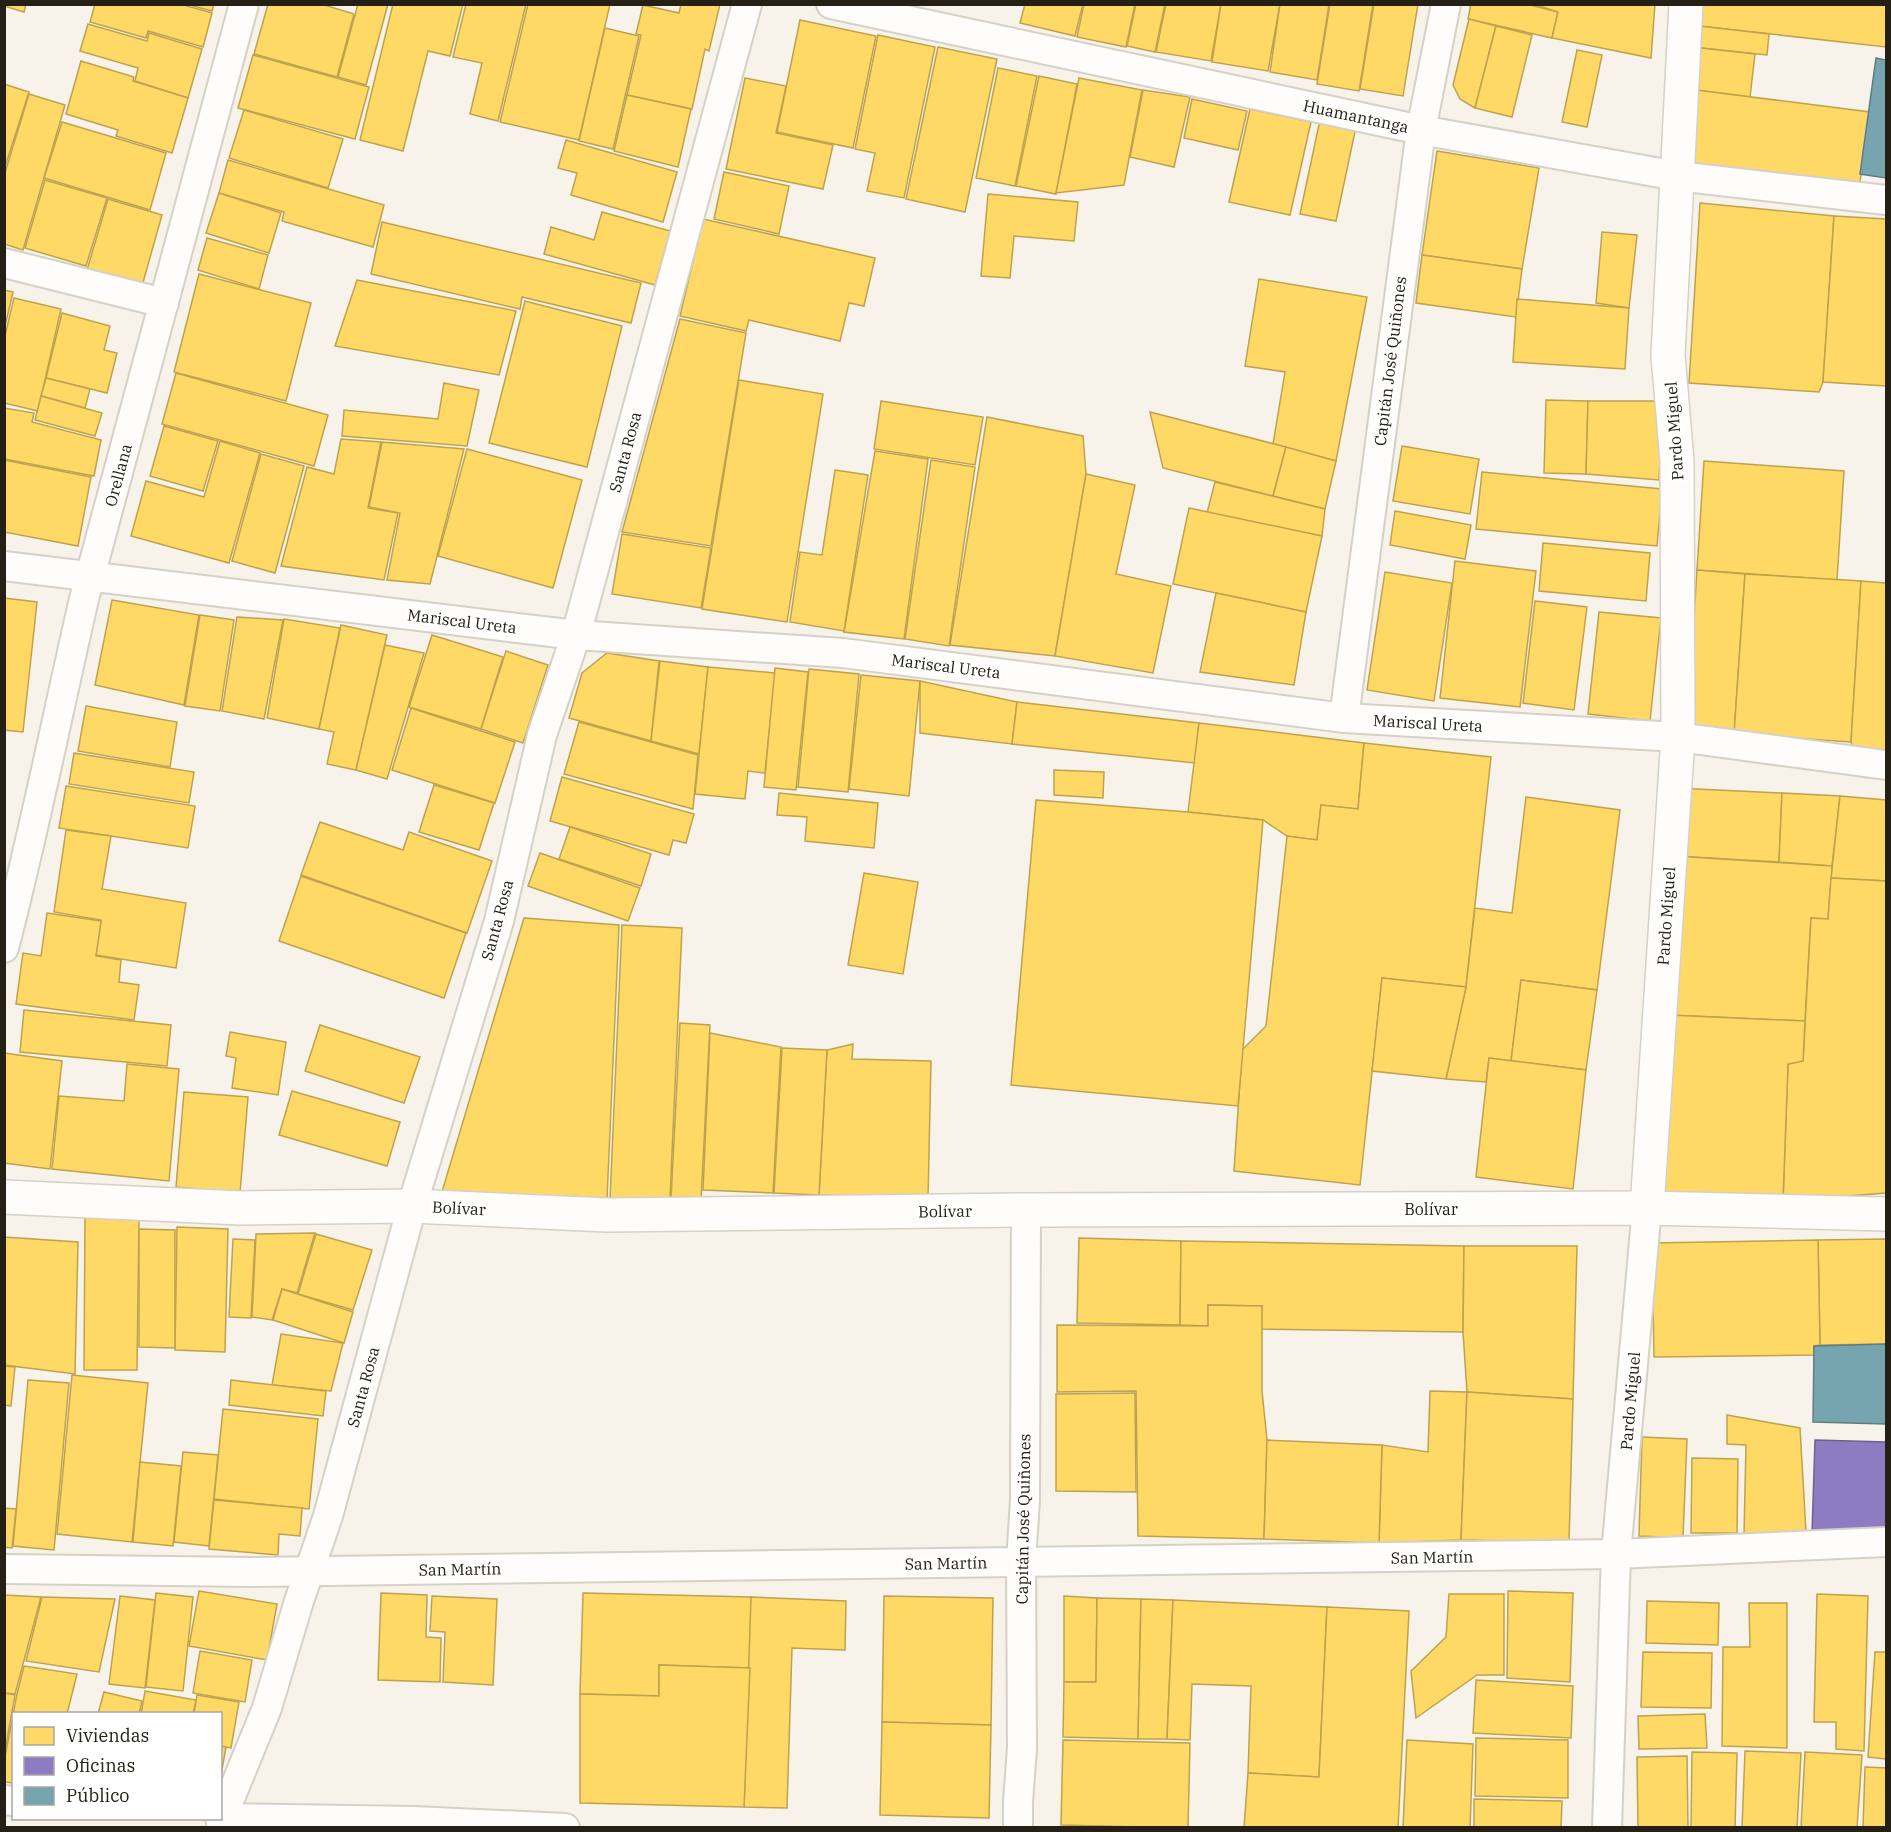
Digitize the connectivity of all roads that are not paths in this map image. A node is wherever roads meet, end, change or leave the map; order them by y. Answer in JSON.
{"nodes":[{"id":1,"x":244,"y":4,"type":"edge"},
{"id":2,"x":747,"y":4,"type":"edge"},
{"id":3,"x":831,"y":4,"type":"edge"},
{"id":4,"x":1446,"y":4,"type":"edge"},
{"id":5,"x":1686,"y":4,"type":"edge"},
{"id":6,"x":1421,"y":130,"type":"junction"},
{"id":7,"x":1677,"y":176,"type":"junction"},
{"id":8,"x":1887,"y":200,"type":"edge"},
{"id":9,"x":4,"y":263,"type":"edge"},
{"id":10,"x":164,"y":303,"type":"junction"},
{"id":11,"x":4,"y":566,"type":"edge"},
{"id":12,"x":91,"y":575,"type":"junction"},
{"id":13,"x":576,"y":635,"type":"junction"},
{"id":14,"x":1344,"y":718,"type":"junction"},
{"id":15,"x":1678,"y":737,"type":"junction"},
{"id":16,"x":1887,"y":765,"type":"edge"},
{"id":17,"x":4,"y":948,"type":"edge"},
{"id":18,"x":4,"y":1197,"type":"edge"},
{"id":19,"x":412,"y":1206,"type":"junction"},
{"id":20,"x":1647,"y":1208,"type":"junction"},
{"id":21,"x":1026,"y":1210,"type":"junction"},
{"id":22,"x":1887,"y":1214,"type":"edge"},
{"id":23,"x":1887,"y":1542,"type":"edge"},
{"id":24,"x":1616,"y":1554,"type":"junction"},
{"id":25,"x":1021,"y":1562,"type":"junction"},
{"id":26,"x":4,"y":1569,"type":"edge"},
{"id":27,"x":309,"y":1571,"type":"junction"},
{"id":28,"x":222,"y":1819,"type":"edge"},
{"id":29,"x":221,"y":1821,"type":"edge"},
{"id":30,"x":565,"y":1827,"type":"edge"},
{"id":31,"x":1018,"y":1827,"type":"edge"},
{"id":32,"x":1607,"y":1827,"type":"edge"}],
"edges":[{"from":1,"to":10,"type":"street","name":"Orellana"},
{"from":2,"to":13,"type":"street","name":"Santa Rosa"},
{"from":3,"to":6,"type":"street","name":"Huamantanga"},
{"from":4,"to":6,"type":"street","name":"Capitán José Quiñones"},
{"from":5,"to":7,"type":"street","name":"Pardo Miguel"},
{"from":6,"to":7,"type":"street","name":"Huamantanga"},
{"from":6,"to":14,"type":"street","name":"Capitán José Quiñones"},
{"from":7,"to":8,"type":"street","name":"Huamantanga"},
{"from":7,"to":15,"type":"street","name":"Pardo Miguel"},
{"from":9,"to":10,"type":"street"},
{"from":10,"to":12,"type":"street","name":"Orellana"},
{"from":11,"to":12,"type":"street","name":"Mariscal Ureta"},
{"from":12,"to":13,"type":"street","name":"Mariscal Ureta"},
{"from":12,"to":17,"type":"street","name":"Orellana"},
{"from":13,"to":14,"type":"street","name":"Mariscal Ureta"},
{"from":13,"to":19,"type":"street","name":"Santa Rosa"},
{"from":14,"to":15,"type":"street","name":"Mariscal Ureta"},
{"from":15,"to":16,"type":"street","name":"Mariscal Ureta"},
{"from":15,"to":20,"type":"street","name":"Pardo Miguel"},
{"from":18,"to":19,"type":"street","name":"Bolívar"},
{"from":19,"to":21,"type":"street","name":"Bolívar"},
{"from":19,"to":27,"type":"street","name":"Santa Rosa"},
{"from":20,"to":21,"type":"street","name":"Bolívar"},
{"from":20,"to":22,"type":"street","name":"Bolívar"},
{"from":20,"to":24,"type":"street","name":"Pardo Miguel"},
{"from":21,"to":25,"type":"street","name":"Capitán José Quiñones"},
{"from":23,"to":24,"type":"street","name":"San Martín"},
{"from":24,"to":25,"type":"street","name":"San Martín"},
{"from":24,"to":32,"type":"street","name":"Pardo Miguel"},
{"from":25,"to":27,"type":"street","name":"San Martín"},
{"from":25,"to":31,"type":"street","name":"Capitán José Quiñones"},
{"from":26,"to":27,"type":"street","name":"San Martín"},
{"from":27,"to":28,"type":"street","name":"Santa Rosa"},
{"from":29,"to":30,"type":"street"}]}
